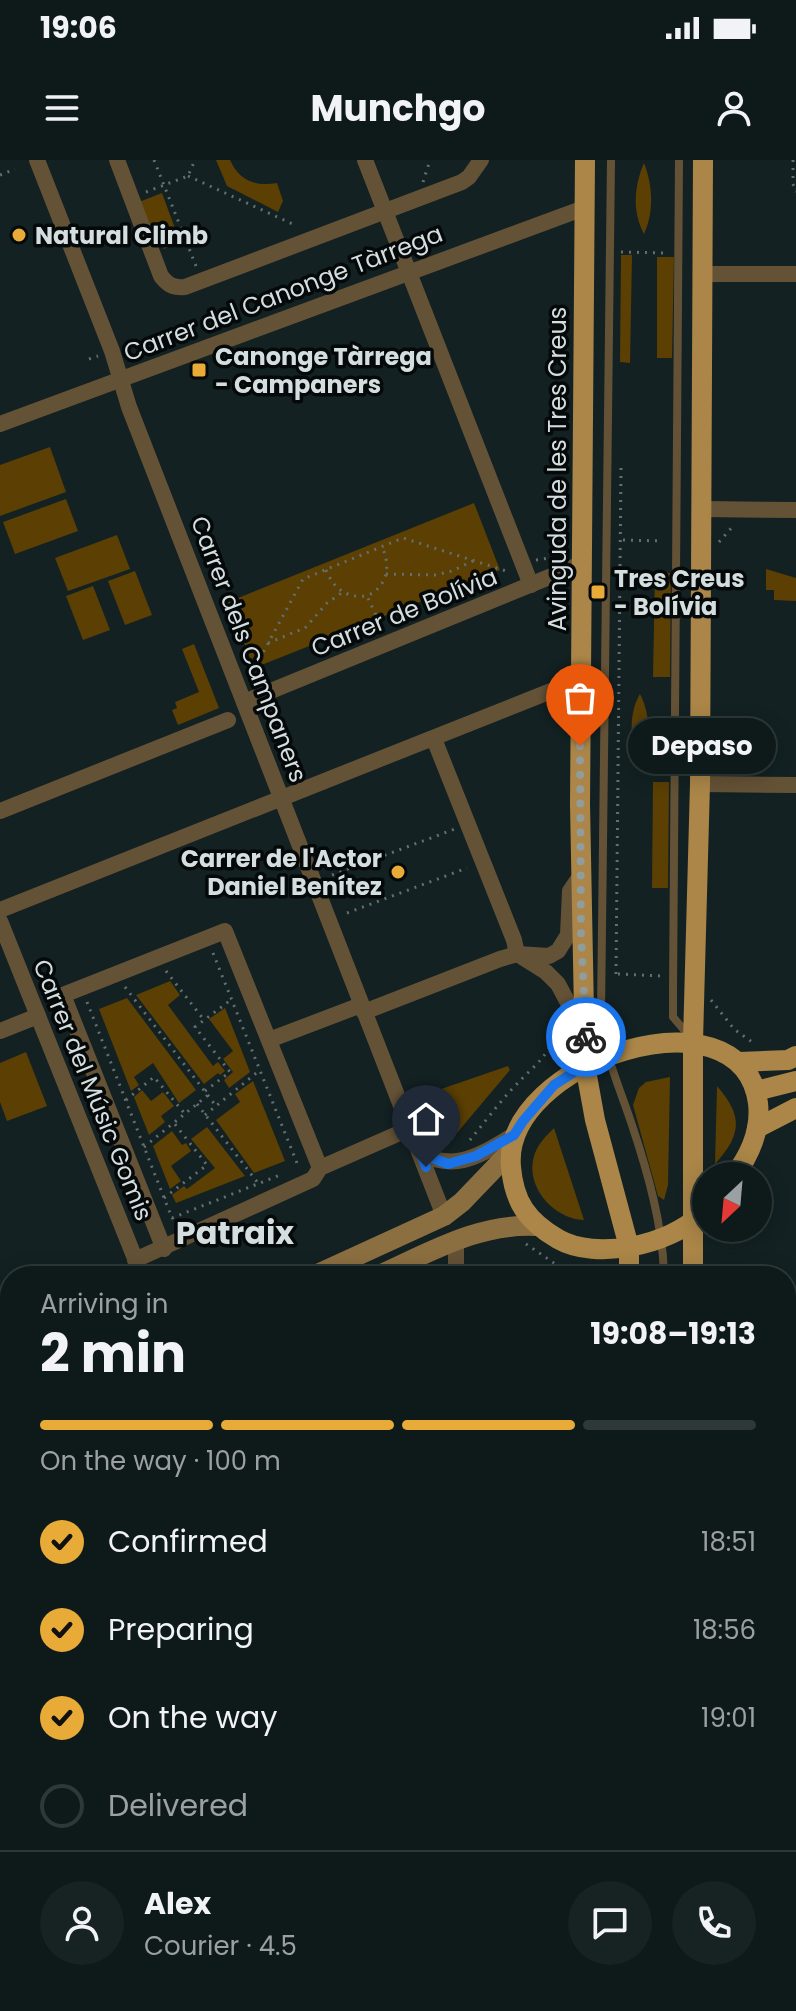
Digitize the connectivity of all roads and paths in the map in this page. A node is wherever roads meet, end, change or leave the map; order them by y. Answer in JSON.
{"nodes":[{"id":1,"x":37,"y":160,"type":"edge"},
{"id":2,"x":117,"y":160,"type":"edge"},
{"id":3,"x":154,"y":160,"type":"edge"},
{"id":4,"x":195,"y":160,"type":"edge"},
{"id":5,"x":365,"y":160,"type":"edge"},
{"id":6,"x":481,"y":160,"type":"edge"},
{"id":7,"x":585,"y":160,"type":"edge"},
{"id":8,"x":611,"y":160,"type":"edge"},
{"id":9,"x":679,"y":160,"type":"edge"},
{"id":10,"x":703,"y":160,"type":"edge"},
{"id":11,"x":793,"y":160,"type":"edge"},
{"id":12,"x":15,"y":169,"type":"dead end"},
{"id":13,"x":0,"y":175,"type":"edge"},
{"id":14,"x":188,"y":176,"type":"junction"},
{"id":15,"x":164,"y":185,"type":"junction"},
{"id":16,"x":796,"y":192,"type":"edge"},
{"id":17,"x":132,"y":198,"type":"junction"},
{"id":18,"x":584,"y":208,"type":"junction"},
{"id":19,"x":384,"y":210,"type":"junction"},
{"id":20,"x":318,"y":236,"type":"junction"},
{"id":21,"x":408,"y":271,"type":"junction"},
{"id":22,"x":703,"y":274,"type":"junction"},
{"id":23,"x":796,"y":274,"type":"edge"},
{"id":24,"x":201,"y":281,"type":"junction"},
{"id":25,"x":120,"y":379,"type":"junction"},
{"id":26,"x":0,"y":424,"type":"edge"},
{"id":27,"x":621,"y":466,"type":"dead end"},
{"id":28,"x":701,"y":509,"type":"junction"},
{"id":29,"x":796,"y":510,"type":"edge"},
{"id":30,"x":382,"y":547,"type":"junction"},
{"id":31,"x":473,"y":561,"type":"junction"},
{"id":32,"x":581,"y":564,"type":"junction"},
{"id":33,"x":326,"y":570,"type":"junction"},
{"id":34,"x":506,"y":571,"type":"dead end"},
{"id":35,"x":386,"y":574,"type":"junction"},
{"id":36,"x":531,"y":585,"type":"junction"},
{"id":37,"x":343,"y":592,"type":"junction"},
{"id":38,"x":367,"y":596,"type":"junction"},
{"id":39,"x":379,"y":622,"type":"dead end"},
{"id":40,"x":268,"y":643,"type":"junction"},
{"id":41,"x":252,"y":673,"type":"dead end"},
{"id":42,"x":581,"y":689,"type":"junction"},
{"id":43,"x":244,"y":702,"type":"junction"},
{"id":44,"x":228,"y":720,"type":"dead end"},
{"id":45,"x":434,"y":739,"type":"junction"},
{"id":46,"x":700,"y":784,"type":"junction"},
{"id":47,"x":796,"y":785,"type":"edge"},
{"id":48,"x":281,"y":798,"type":"junction"},
{"id":49,"x":0,"y":811,"type":"edge"},
{"id":50,"x":455,"y":829,"type":"dead end"},
{"id":51,"x":470,"y":866,"type":"dead end"},
{"id":52,"x":332,"y":875,"type":"dead end"},
{"id":53,"x":581,"y":875,"type":"junction"},
{"id":54,"x":0,"y":910,"type":"edge"},
{"id":55,"x":347,"y":913,"type":"dead end"},
{"id":56,"x":0,"y":921,"type":"edge"},
{"id":57,"x":517,"y":954,"type":"junction"},
{"id":58,"x":201,"y":957,"type":"dead end"},
{"id":59,"x":177,"y":967,"type":"dead end"},
{"id":60,"x":668,"y":976,"type":"dead end"},
{"id":61,"x":125,"y":987,"type":"dead end"},
{"id":62,"x":99,"y":998,"type":"dead end"},
{"id":63,"x":232,"y":999,"type":"junction"},
{"id":64,"x":714,"y":1003,"type":"dead end"},
{"id":65,"x":362,"y":1008,"type":"junction"},
{"id":66,"x":38,"y":1016,"type":"junction"},
{"id":67,"x":204,"y":1020,"type":"junction"},
{"id":68,"x":558,"y":1020,"type":"dead end"},
{"id":69,"x":0,"y":1031,"type":"edge"},
{"id":70,"x":586,"y":1037,"type":"junction"},
{"id":71,"x":269,"y":1040,"type":"junction"},
{"id":72,"x":693,"y":1041,"type":"junction"},
{"id":73,"x":756,"y":1044,"type":"dead end"},
{"id":74,"x":607,"y":1055,"type":"junction"},
{"id":75,"x":796,"y":1056,"type":"edge"},
{"id":76,"x":739,"y":1062,"type":"junction"},
{"id":77,"x":585,"y":1065,"type":"junction"},
{"id":78,"x":260,"y":1070,"type":"junction"},
{"id":79,"x":796,"y":1081,"type":"edge"},
{"id":80,"x":756,"y":1091,"type":"junction"},
{"id":81,"x":206,"y":1093,"type":"junction"},
{"id":82,"x":125,"y":1100,"type":"junction"},
{"id":83,"x":197,"y":1104,"type":"junction"},
{"id":84,"x":216,"y":1106,"type":"junction"},
{"id":85,"x":796,"y":1108,"type":"edge"},
{"id":86,"x":185,"y":1114,"type":"junction"},
{"id":87,"x":205,"y":1115,"type":"junction"},
{"id":88,"x":174,"y":1123,"type":"junction"},
{"id":89,"x":411,"y":1128,"type":"junction"},
{"id":90,"x":757,"y":1128,"type":"junction"},
{"id":91,"x":470,"y":1140,"type":"dead end"},
{"id":92,"x":512,"y":1144,"type":"junction"},
{"id":93,"x":144,"y":1147,"type":"junction"},
{"id":94,"x":420,"y":1153,"type":"junction"},
{"id":95,"x":697,"y":1162,"type":"edge"},
{"id":96,"x":744,"y":1162,"type":"edge"},
{"id":97,"x":299,"y":1167,"type":"dead end"},
{"id":98,"x":320,"y":1168,"type":"junction"},
{"id":99,"x":285,"y":1173,"type":"dead end"},
{"id":100,"x":258,"y":1183,"type":"junction"},
{"id":101,"x":164,"y":1198,"type":"junction"},
{"id":102,"x":444,"y":1216,"type":"junction"},
{"id":103,"x":692,"y":1220,"type":"edge"},
{"id":104,"x":536,"y":1226,"type":"junction"},
{"id":105,"x":661,"y":1238,"type":"junction"},
{"id":106,"x":519,"y":1240,"type":"dead end"},
{"id":107,"x":456,"y":1242,"type":"junction"},
{"id":108,"x":696,"y":1242,"type":"edge"},
{"id":109,"x":629,"y":1247,"type":"junction"},
{"id":110,"x":164,"y":1249,"type":"junction"},
{"id":111,"x":549,"y":1260,"type":"junction"},
{"id":112,"x":137,"y":1266,"type":"edge"},
{"id":113,"x":141,"y":1266,"type":"edge"},
{"id":114,"x":335,"y":1266,"type":"edge"},
{"id":115,"x":400,"y":1266,"type":"edge"},
{"id":116,"x":456,"y":1266,"type":"edge"},
{"id":117,"x":549,"y":1266,"type":"edge"},
{"id":118,"x":558,"y":1266,"type":"edge"},
{"id":119,"x":629,"y":1266,"type":"edge"},
{"id":120,"x":663,"y":1266,"type":"edge"},
{"id":121,"x":694,"y":1266,"type":"edge"}],
"edges":[{"from":1,"to":25,"type":"street","name":"Carrer dels Campaners"},
{"from":2,"to":17,"type":"street"},
{"from":3,"to":15,"type":"path"},
{"from":4,"to":14,"type":"path"},
{"from":5,"to":19,"type":"street"},
{"from":6,"to":19,"type":"street"},
{"from":7,"to":18,"type":"main road","name":"Avinguda de les Tres Creus"},
{"from":8,"to":74,"type":"lane","name":"Avinguda de les Tres Creus"},
{"from":9,"to":72,"type":"lane"},
{"from":10,"to":22,"type":"main road"},
{"from":11,"to":16,"type":"path"},
{"from":12,"to":13,"type":"path"},
{"from":14,"to":15,"type":"path"},
{"from":14,"to":20,"type":"path"},
{"from":15,"to":17,"type":"path"},
{"from":15,"to":24,"type":"path"},
{"from":17,"to":24,"type":"street"},
{"from":18,"to":21,"type":"street","name":"Carrer del Canonge Tàrrega"},
{"from":18,"to":32,"type":"main road","name":"Avinguda de les Tres Creus"},
{"from":19,"to":20,"type":"street"},
{"from":19,"to":21,"type":"street"},
{"from":20,"to":24,"type":"street"},
{"from":21,"to":25,"type":"street","name":"Carrer del Canonge Tàrrega"},
{"from":21,"to":36,"type":"street"},
{"from":22,"to":23,"type":"street"},
{"from":22,"to":28,"type":"main road"},
{"from":25,"to":26,"type":"street","name":"Carrer del Canonge Tàrrega"},
{"from":25,"to":43,"type":"street","name":"Carrer dels Campaners"},
{"from":27,"to":60,"type":"path"},
{"from":28,"to":29,"type":"street"},
{"from":28,"to":46,"type":"main road"},
{"from":30,"to":31,"type":"path"},
{"from":30,"to":33,"type":"path"},
{"from":30,"to":35,"type":"path"},
{"from":31,"to":34,"type":"path"},
{"from":31,"to":35,"type":"path"},
{"from":32,"to":36,"type":"street","name":"Carrer de Bolívia"},
{"from":32,"to":42,"type":"main road","name":"Avinguda de les Tres Creus"},
{"from":33,"to":37,"type":"path"},
{"from":33,"to":40,"type":"path"},
{"from":35,"to":38,"type":"path"},
{"from":36,"to":43,"type":"street","name":"Carrer de Bolívia"},
{"from":37,"to":38,"type":"path"},
{"from":37,"to":40,"type":"path"},
{"from":38,"to":39,"type":"path"},
{"from":40,"to":41,"type":"path"},
{"from":42,"to":45,"type":"street"},
{"from":42,"to":53,"type":"main road","name":"Avinguda de les Tres Creus"},
{"from":43,"to":48,"type":"street","name":"Carrer dels Campaners"},
{"from":44,"to":49,"type":"street"},
{"from":45,"to":48,"type":"street"},
{"from":45,"to":57,"type":"street"},
{"from":46,"to":47,"type":"street"},
{"from":46,"to":72,"type":"main road"},
{"from":48,"to":54,"type":"street"},
{"from":48,"to":65,"type":"street","name":"Carrer dels Campaners"},
{"from":50,"to":52,"type":"path"},
{"from":51,"to":55,"type":"path"},
{"from":53,"to":57,"type":"street"},
{"from":53,"to":70,"type":"main road","name":"Avinguda de les Tres Creus"},
{"from":56,"to":66,"type":"street","name":"Carrer del Músic Gomis"},
{"from":57,"to":65,"type":"street"},
{"from":57,"to":70,"type":"street"},
{"from":58,"to":63,"type":"path"},
{"from":59,"to":67,"type":"path"},
{"from":61,"to":81,"type":"path"},
{"from":62,"to":82,"type":"path"},
{"from":63,"to":67,"type":"path"},
{"from":63,"to":78,"type":"path"},
{"from":64,"to":73,"type":"path"},
{"from":65,"to":71,"type":"street"},
{"from":65,"to":89,"type":"street","name":"Carrer dels Campaners"},
{"from":66,"to":69,"type":"street"},
{"from":66,"to":112,"type":"street","name":"Carrer del Músic Gomis"},
{"from":67,"to":81,"type":"path"},
{"from":68,"to":91,"type":"path"},
{"from":70,"to":77,"type":"main road","name":"Avinguda de les Tres Creus"},
{"from":71,"to":98,"type":"street"},
{"from":71,"to":110,"type":"street"},
{"from":72,"to":74,"type":"main road"},
{"from":72,"to":76,"type":"main road"},
{"from":72,"to":95,"type":"main road"},
{"from":74,"to":77,"type":"main road"},
{"from":74,"to":105,"type":"lane","name":"Avinguda de les Tres Creus"},
{"from":75,"to":76,"type":"main road"},
{"from":76,"to":80,"type":"main road"},
{"from":77,"to":92,"type":"main road"},
{"from":77,"to":109,"type":"main road","name":"Avinguda de les Tres Creus"},
{"from":78,"to":84,"type":"path"},
{"from":78,"to":97,"type":"path"},
{"from":79,"to":80,"type":"main road"},
{"from":80,"to":90,"type":"main road"},
{"from":81,"to":83,"type":"path"},
{"from":81,"to":84,"type":"path"},
{"from":82,"to":86,"type":"path"},
{"from":82,"to":93,"type":"path"},
{"from":83,"to":86,"type":"path"},
{"from":83,"to":87,"type":"path"},
{"from":84,"to":87,"type":"path"},
{"from":85,"to":90,"type":"main road"},
{"from":86,"to":88,"type":"path"},
{"from":87,"to":100,"type":"path"},
{"from":88,"to":93,"type":"path"},
{"from":88,"to":101,"type":"path"},
{"from":89,"to":94,"type":"street","name":"Carrer dels Campaners"},
{"from":89,"to":98,"type":"street"},
{"from":90,"to":96,"type":"main road"},
{"from":92,"to":94,"type":"street"},
{"from":92,"to":102,"type":"main road"},
{"from":92,"to":104,"type":"main road"},
{"from":93,"to":101,"type":"path"},
{"from":94,"to":102,"type":"street","name":"Carrer dels Campaners"},
{"from":98,"to":110,"type":"street"},
{"from":99,"to":100,"type":"path"},
{"from":100,"to":101,"type":"path"},
{"from":102,"to":114,"type":"main road"},
{"from":103,"to":105,"type":"main road"},
{"from":104,"to":107,"type":"main road"},
{"from":104,"to":109,"type":"main road"},
{"from":105,"to":109,"type":"main road"},
{"from":105,"to":120,"type":"lane","name":"Avinguda de les Tres Creus"},
{"from":106,"to":111,"type":"path"},
{"from":107,"to":115,"type":"main road"},
{"from":107,"to":116,"type":"street"},
{"from":108,"to":121,"type":"main road"},
{"from":109,"to":119,"type":"main road","name":"Avinguda de les Tres Creus"},
{"from":110,"to":113,"type":"street"},
{"from":111,"to":117,"type":"path"},
{"from":111,"to":118,"type":"path"}]}
